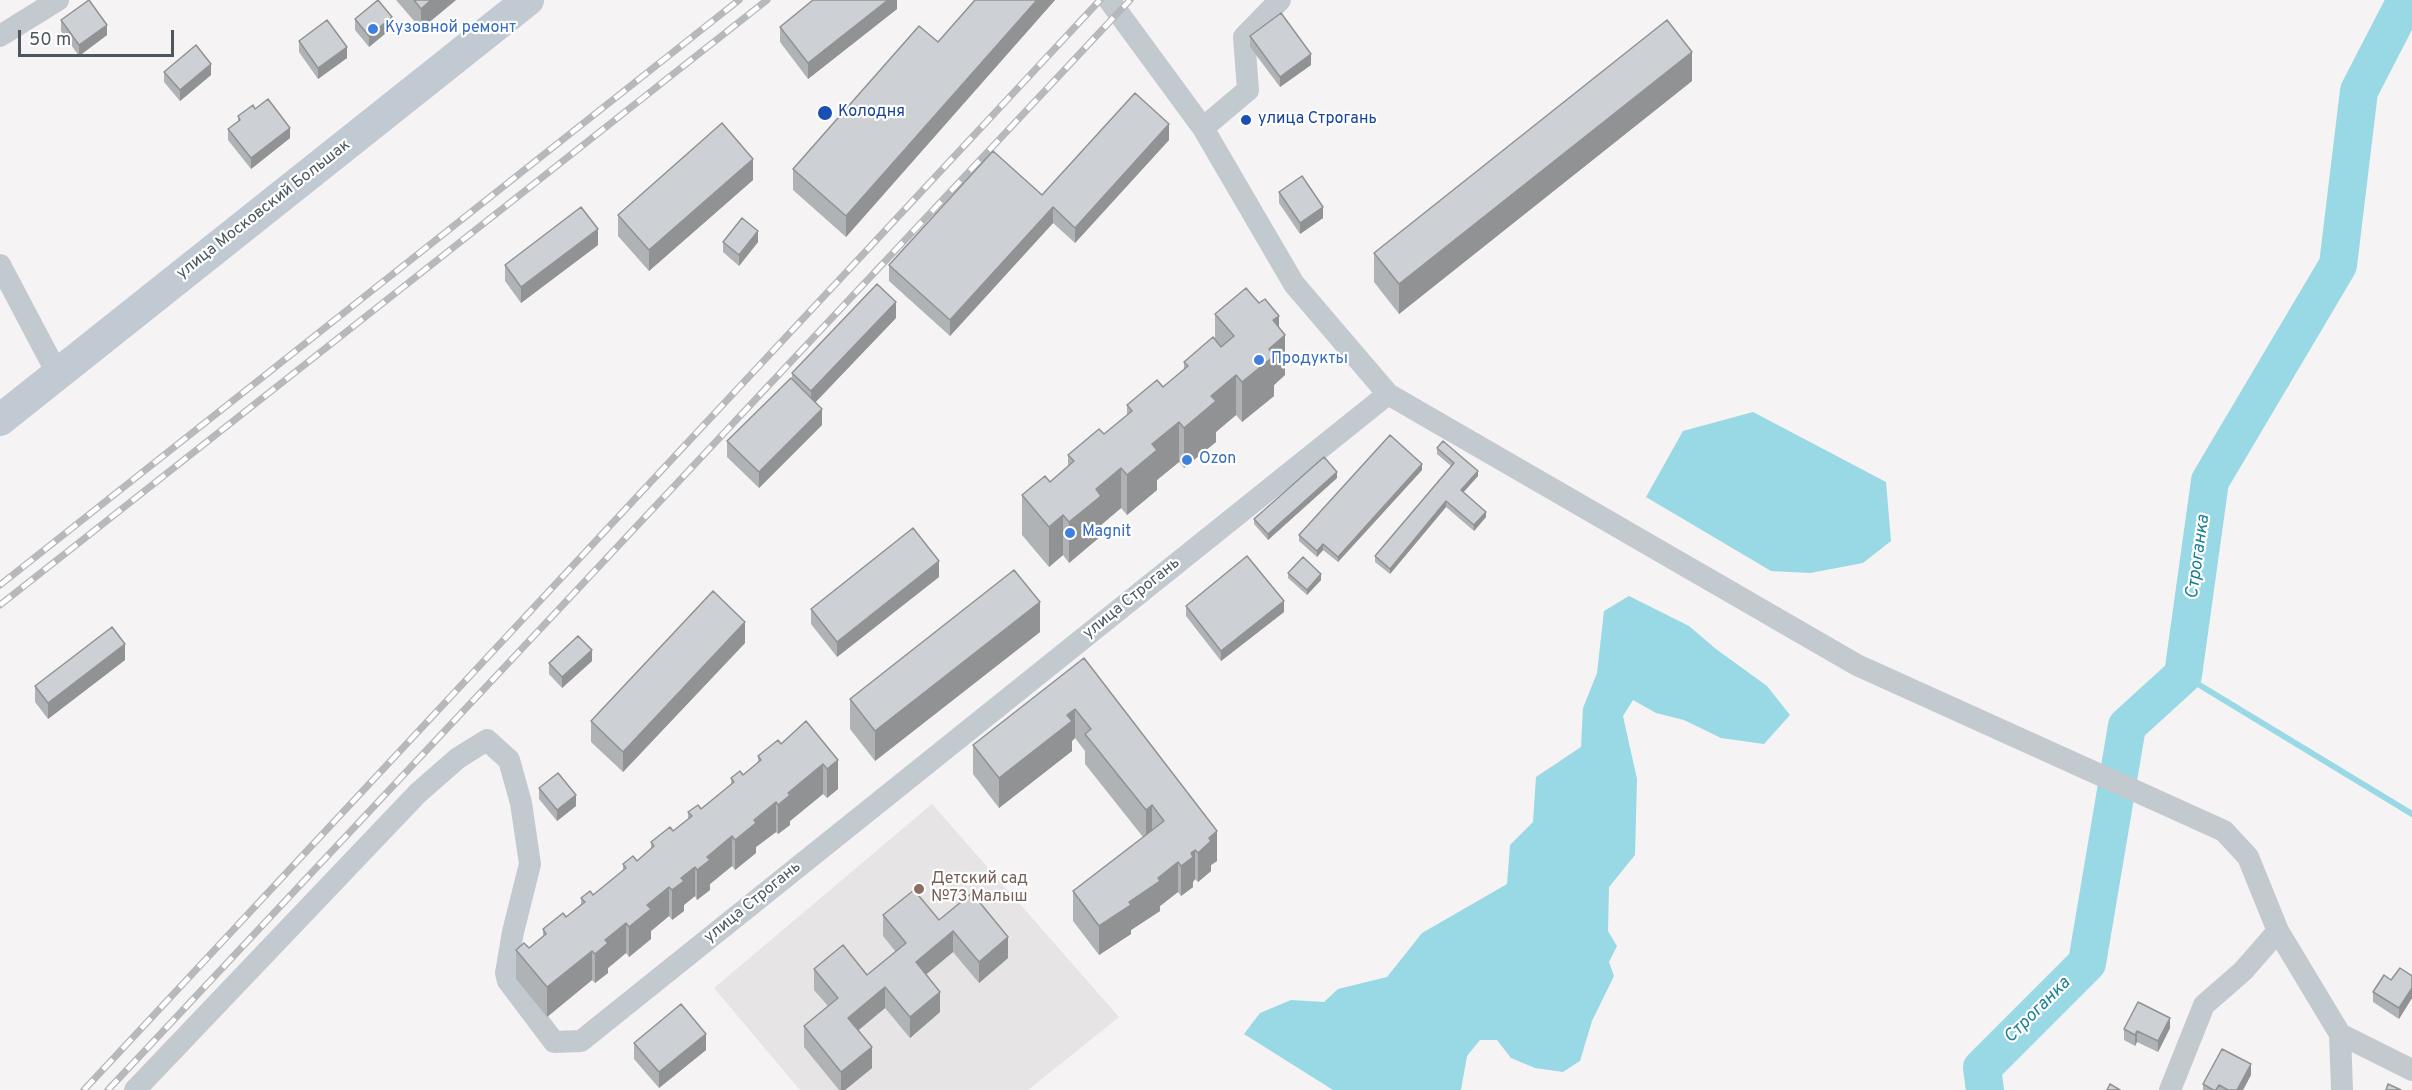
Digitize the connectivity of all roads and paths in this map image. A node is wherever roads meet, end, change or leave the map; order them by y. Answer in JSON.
{"nodes":[{"id":1,"x":58,"y":0,"type":"edge"},
{"id":2,"x":528,"y":0,"type":"edge"},
{"id":3,"x":1109,"y":0,"type":"edge"},
{"id":4,"x":1280,"y":0,"type":"edge"},
{"id":5,"x":0,"y":36,"type":"edge"},
{"id":6,"x":1203,"y":129,"type":"junction"},
{"id":7,"x":0,"y":266,"type":"edge"},
{"id":8,"x":57,"y":373,"type":"junction"},
{"id":9,"x":1388,"y":394,"type":"junction"},
{"id":10,"x":0,"y":420,"type":"edge"},
{"id":11,"x":2278,"y":932,"type":"junction"},
{"id":12,"x":2340,"y":1034,"type":"junction"},
{"id":13,"x":2412,"y":1070,"type":"edge"},
{"id":14,"x":135,"y":1090,"type":"edge"},
{"id":15,"x":2170,"y":1090,"type":"edge"},
{"id":16,"x":2342,"y":1090,"type":"edge"}],
"edges":[{"from":1,"to":5,"type":"street"},
{"from":2,"to":8,"type":"street","name":"улица Московский Большак"},
{"from":3,"to":6,"type":"street"},
{"from":4,"to":6,"type":"street"},
{"from":6,"to":9,"type":"street"},
{"from":7,"to":8,"type":"street"},
{"from":8,"to":10,"type":"street","name":"улица Московский Большак"},
{"from":9,"to":11,"type":"street"},
{"from":9,"to":14,"type":"street","name":"улица Строгань"},
{"from":11,"to":12,"type":"street"},
{"from":11,"to":15,"type":"street"},
{"from":12,"to":13,"type":"street"},
{"from":12,"to":16,"type":"street"}]}
